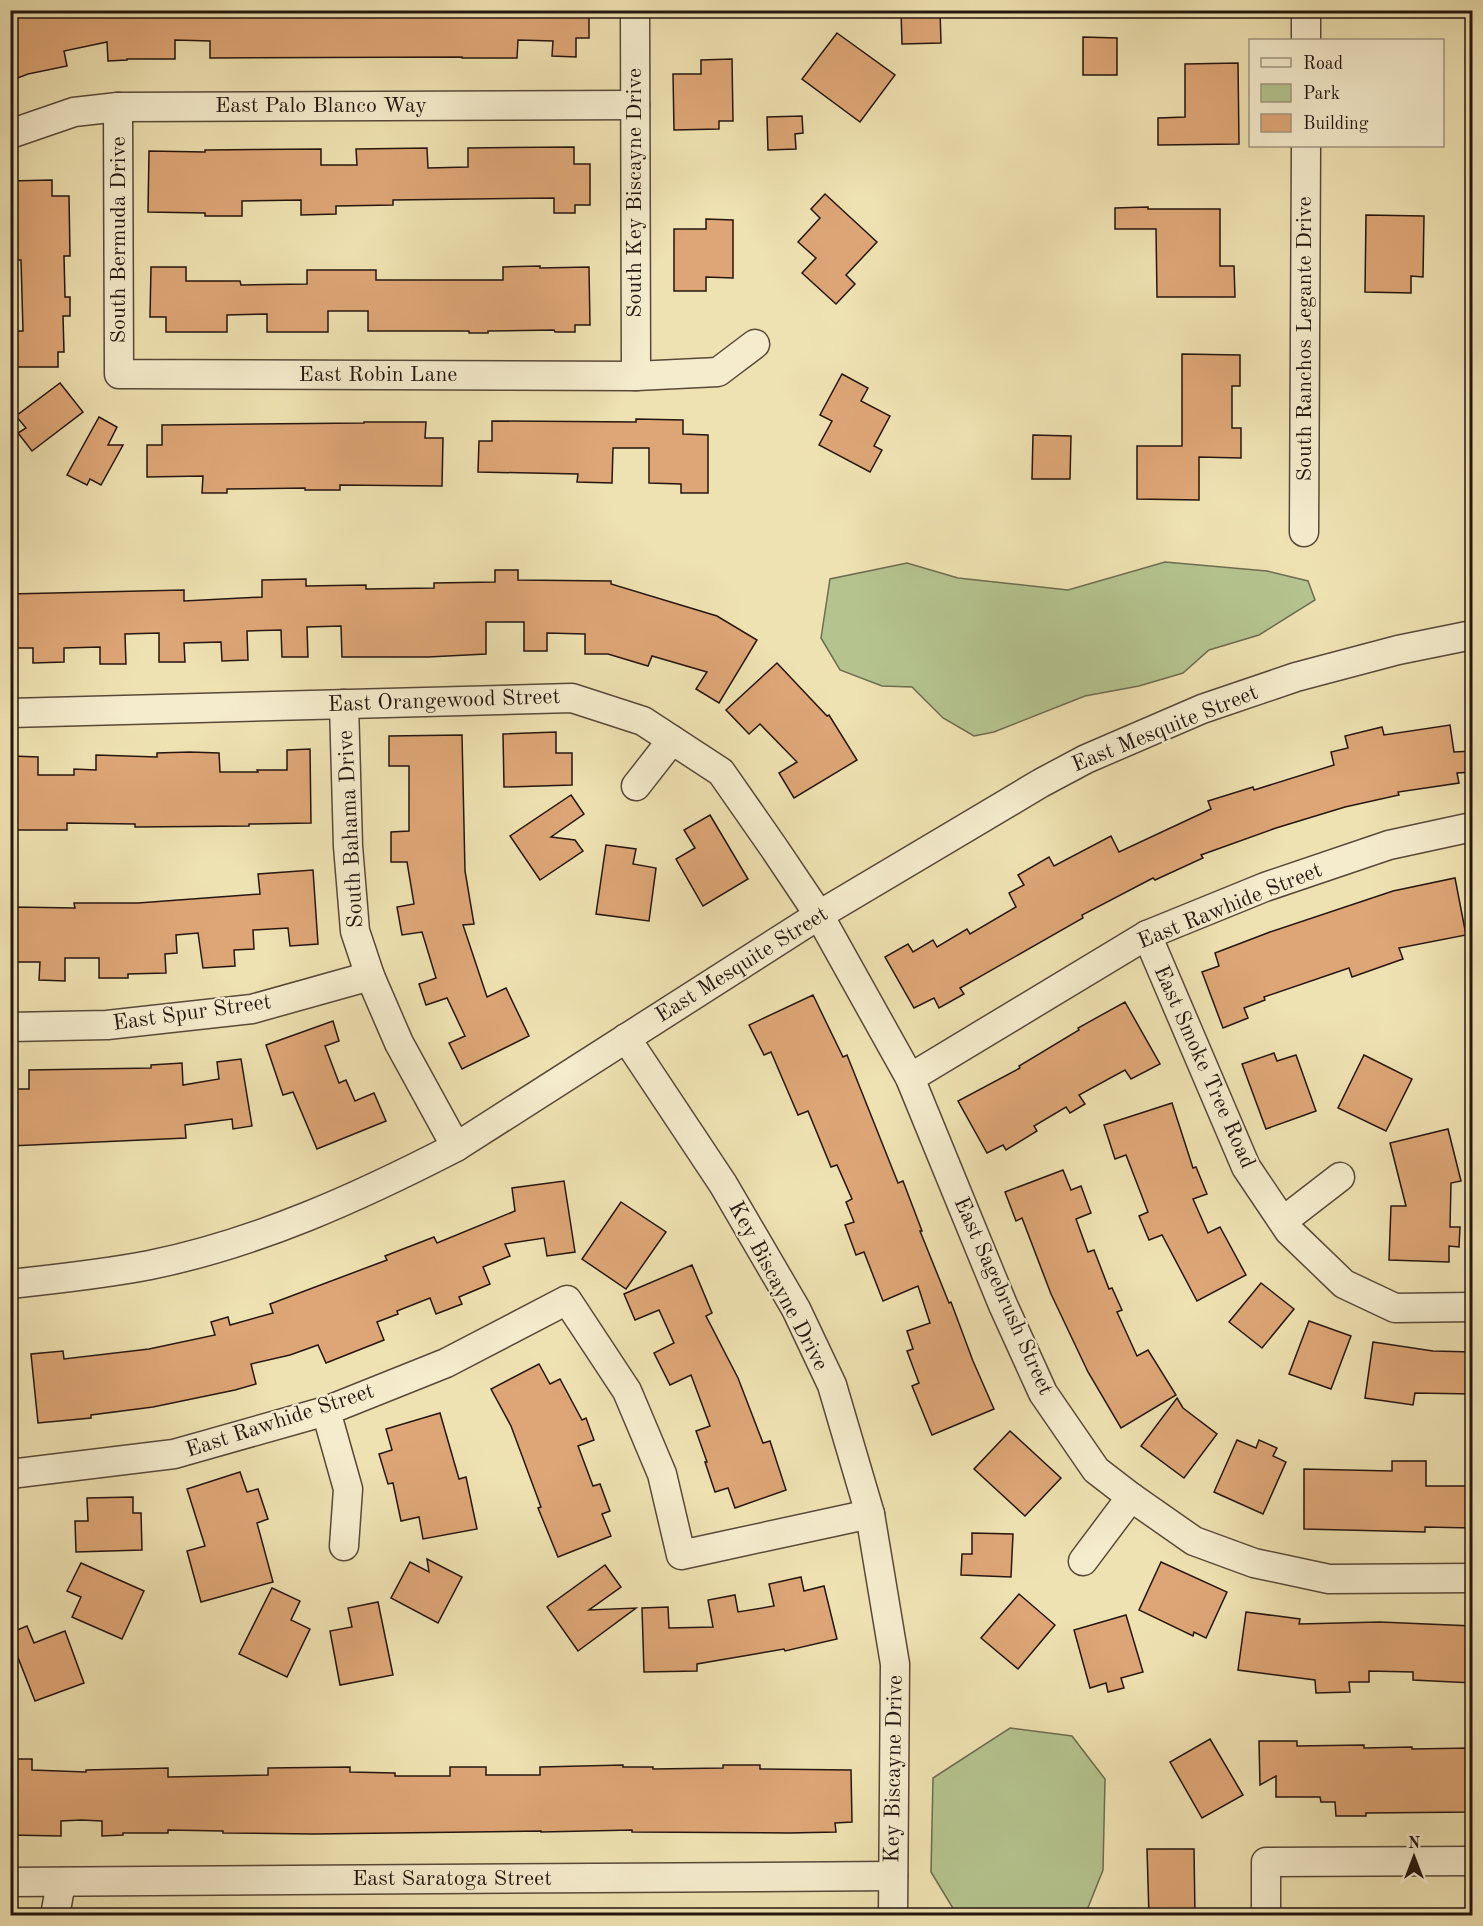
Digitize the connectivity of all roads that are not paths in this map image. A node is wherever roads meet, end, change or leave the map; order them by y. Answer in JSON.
{"nodes":[{"id":1,"x":635,"y":10,"type":"edge"},
{"id":2,"x":1306,"y":10,"type":"edge"},
{"id":3,"x":1306,"y":39,"type":"edge"},
{"id":4,"x":635,"y":105,"type":"junction"},
{"id":5,"x":118,"y":107,"type":"junction"},
{"id":6,"x":10,"y":134,"type":"edge"},
{"id":7,"x":1306,"y":147,"type":"edge"},
{"id":8,"x":755,"y":344,"type":"dead end"},
{"id":9,"x":119,"y":374,"type":"joint"},
{"id":10,"x":636,"y":376,"type":"junction"},
{"id":11,"x":1304,"y":532,"type":"dead end"},
{"id":12,"x":1473,"y":635,"type":"edge"},
{"id":13,"x":344,"y":704,"type":"junction"},
{"id":14,"x":10,"y":713,"type":"edge"},
{"id":15,"x":672,"y":740,"type":"junction"},
{"id":16,"x":636,"y":786,"type":"dead end"},
{"id":17,"x":1473,"y":827,"type":"edge"},
{"id":18,"x":819,"y":915,"type":"junction"},
{"id":19,"x":1147,"y":935,"type":"junction"},
{"id":20,"x":370,"y":976,"type":"junction"},
{"id":21,"x":10,"y":1027,"type":"edge"},
{"id":22,"x":626,"y":1038,"type":"junction"},
{"id":23,"x":910,"y":1077,"type":"junction"},
{"id":24,"x":456,"y":1147,"type":"junction"},
{"id":25,"x":1340,"y":1177,"type":"dead end"},
{"id":26,"x":1283,"y":1221,"type":"junction"},
{"id":27,"x":10,"y":1284,"type":"edge"},
{"id":28,"x":1473,"y":1307,"type":"edge"},
{"id":29,"x":326,"y":1411,"type":"junction"},
{"id":30,"x":10,"y":1474,"type":"edge"},
{"id":31,"x":1131,"y":1497,"type":"junction"},
{"id":32,"x":870,"y":1514,"type":"junction"},
{"id":33,"x":344,"y":1546,"type":"dead end"},
{"id":34,"x":1083,"y":1561,"type":"dead end"},
{"id":35,"x":1473,"y":1578,"type":"edge"},
{"id":36,"x":1473,"y":1861,"type":"edge"},
{"id":37,"x":893,"y":1876,"type":"junction"},
{"id":38,"x":10,"y":1882,"type":"edge"},
{"id":39,"x":61,"y":1882,"type":"junction"},
{"id":40,"x":54,"y":1916,"type":"edge"},
{"id":41,"x":893,"y":1916,"type":"edge"},
{"id":42,"x":1266,"y":1916,"type":"edge"}],
"edges":[{"from":1,"to":4,"type":"street","name":"South Key Biscayne Drive"},
{"from":2,"to":3,"type":"street"},
{"from":4,"to":5,"type":"street","name":"East Palo Blanco Way"},
{"from":4,"to":10,"type":"street","name":"South Key Biscayne Drive"},
{"from":5,"to":6,"type":"street","name":"East Palo Blanco Way"},
{"from":5,"to":9,"type":"street","name":"South Bermuda Drive"},
{"from":7,"to":11,"type":"street","name":"South Ranchos Legante Drive"},
{"from":8,"to":10,"type":"street","name":"East Robin Lane"},
{"from":9,"to":10,"type":"street","name":"East Robin Lane"},
{"from":12,"to":18,"type":"street","name":"East Mesquite Street"},
{"from":13,"to":14,"type":"street","name":"East Orangewood Street"},
{"from":13,"to":15,"type":"street","name":"East Orangewood Street"},
{"from":13,"to":20,"type":"street","name":"South Bahama Drive"},
{"from":15,"to":16,"type":"street"},
{"from":15,"to":18,"type":"street","name":"East Orangewood Street"},
{"from":17,"to":19,"type":"street","name":"East Rawhide Street"},
{"from":18,"to":22,"type":"street","name":"East Mesquite Street"},
{"from":18,"to":23,"type":"street","name":"East Sagebrush Street"},
{"from":19,"to":23,"type":"street","name":"East Rawhide Street"},
{"from":19,"to":26,"type":"street","name":"East Smoke Tree Road"},
{"from":20,"to":21,"type":"street","name":"East Spur Street"},
{"from":20,"to":24,"type":"street","name":"South Bahama Drive"},
{"from":22,"to":24,"type":"street","name":"East Mesquite Street"},
{"from":22,"to":32,"type":"street","name":"Key Biscayne Drive"},
{"from":23,"to":31,"type":"street","name":"East Sagebrush Street"},
{"from":24,"to":27,"type":"street","name":"East Mesquite Street"},
{"from":25,"to":26,"type":"street"},
{"from":26,"to":28,"type":"street","name":"East Smoke Tree Road"},
{"from":29,"to":30,"type":"street","name":"East Rawhide Street"},
{"from":29,"to":32,"type":"street","name":"East Rawhide Street"},
{"from":29,"to":33,"type":"street"},
{"from":31,"to":34,"type":"street"},
{"from":31,"to":35,"type":"street","name":"East Sagebrush Street"},
{"from":32,"to":37,"type":"street","name":"Key Biscayne Drive"},
{"from":36,"to":42,"type":"street"},
{"from":37,"to":39,"type":"street","name":"East Saratoga Street"},
{"from":37,"to":41,"type":"street","name":"Key Biscayne Drive"},
{"from":38,"to":39,"type":"street","name":"East Saratoga Street"},
{"from":39,"to":40,"type":"street"}]}
